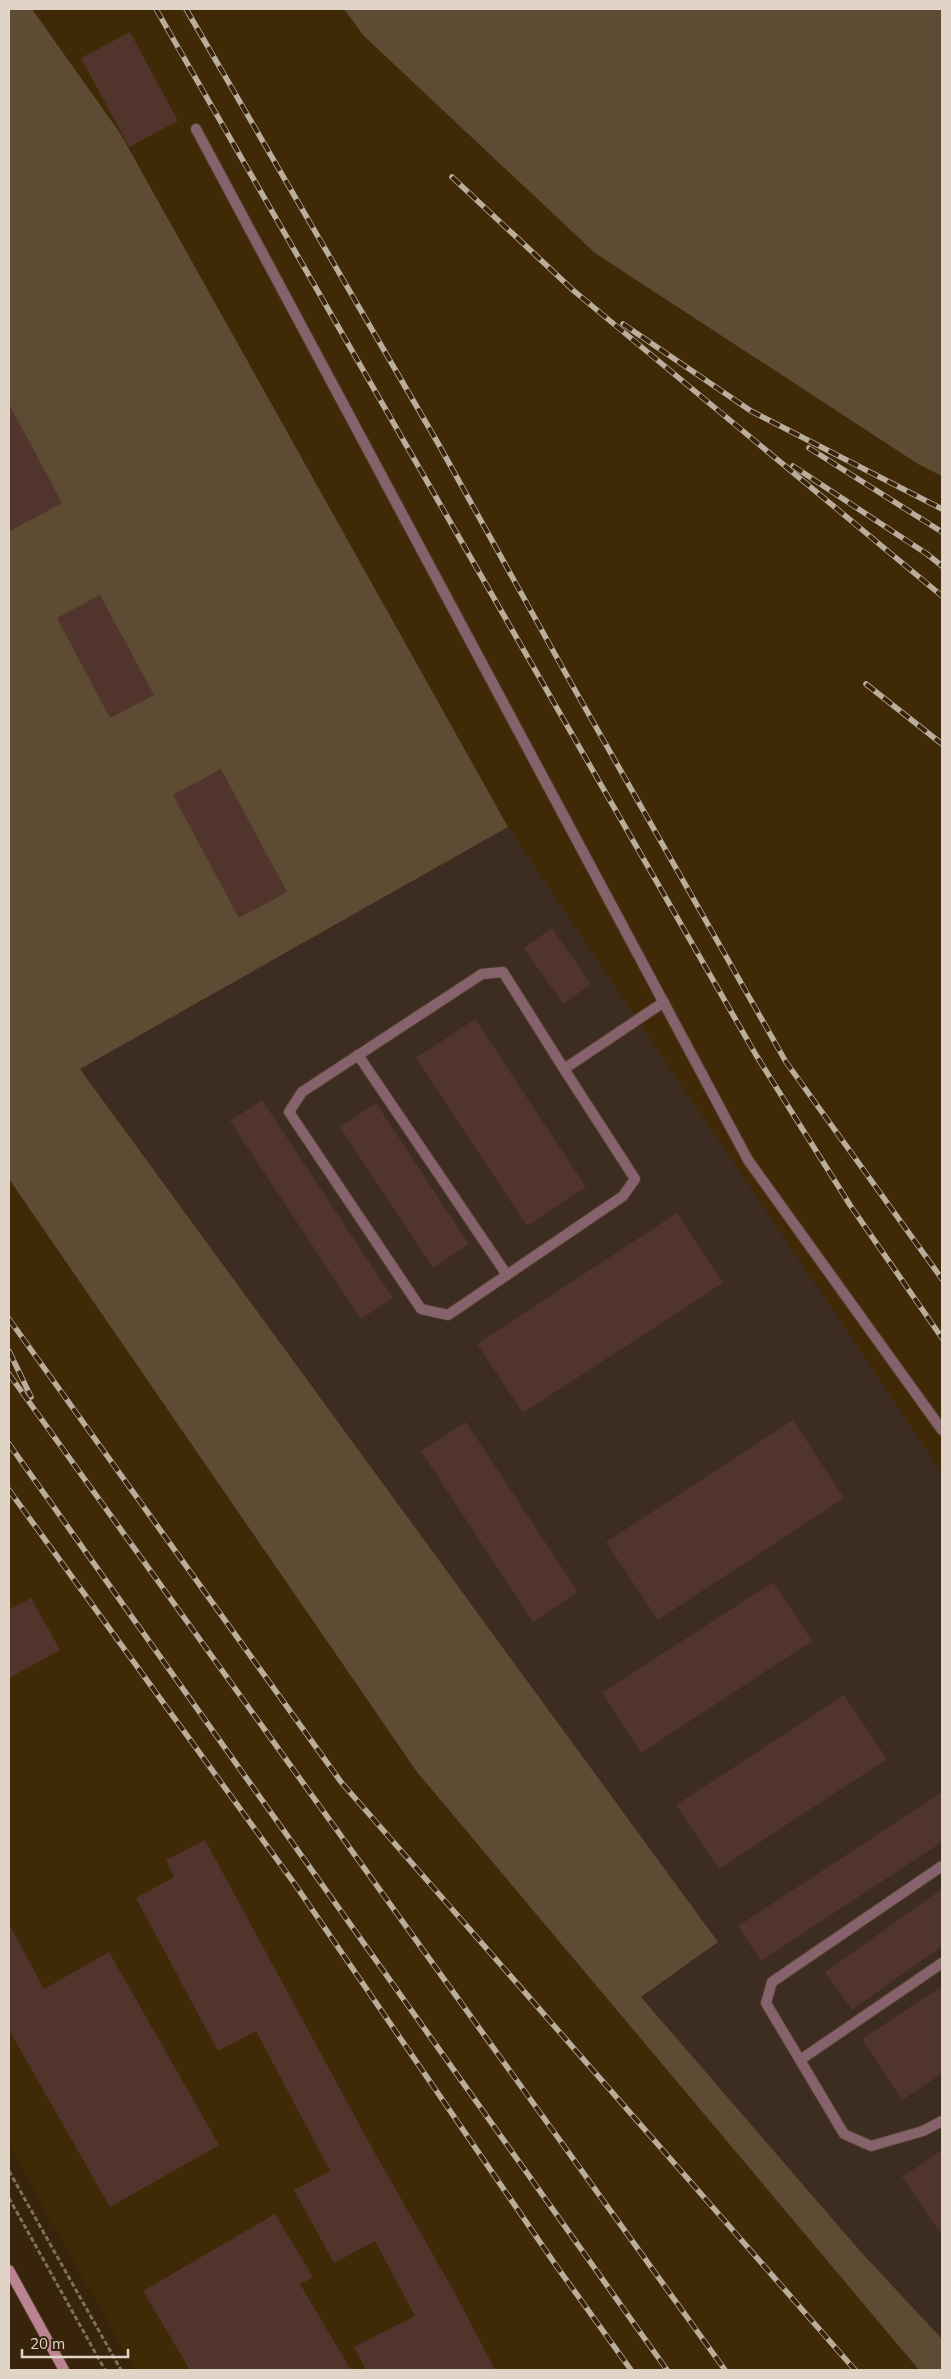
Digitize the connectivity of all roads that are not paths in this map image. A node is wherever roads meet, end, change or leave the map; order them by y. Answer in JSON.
{"nodes":[{"id":1,"x":196,"y":129,"type":"dead end"},
{"id":2,"x":664,"y":1002,"type":"junction"},
{"id":3,"x":358,"y":1055,"type":"junction"},
{"id":4,"x":564,"y":1068,"type":"junction"},
{"id":5,"x":506,"y":1275,"type":"junction"},
{"id":6,"x":942,"y":1430,"type":"edge"},
{"id":7,"x":942,"y":1866,"type":"edge"},
{"id":8,"x":942,"y":1963,"type":"edge"},
{"id":9,"x":800,"y":2060,"type":"junction"},
{"id":10,"x":942,"y":2121,"type":"edge"},
{"id":11,"x":9,"y":2270,"type":"edge"},
{"id":12,"x":64,"y":2370,"type":"edge"}],
"edges":[{"from":1,"to":2,"type":"lane"},
{"from":2,"to":4,"type":"lane"},
{"from":2,"to":6,"type":"lane"},
{"from":3,"to":4,"type":"lane"},
{"from":3,"to":5,"type":"lane"},
{"from":3,"to":5,"type":"lane"},
{"from":4,"to":5,"type":"lane"},
{"from":7,"to":9,"type":"lane"},
{"from":8,"to":9,"type":"lane"},
{"from":9,"to":10,"type":"lane"},
{"from":11,"to":12,"type":"main road"}]}
